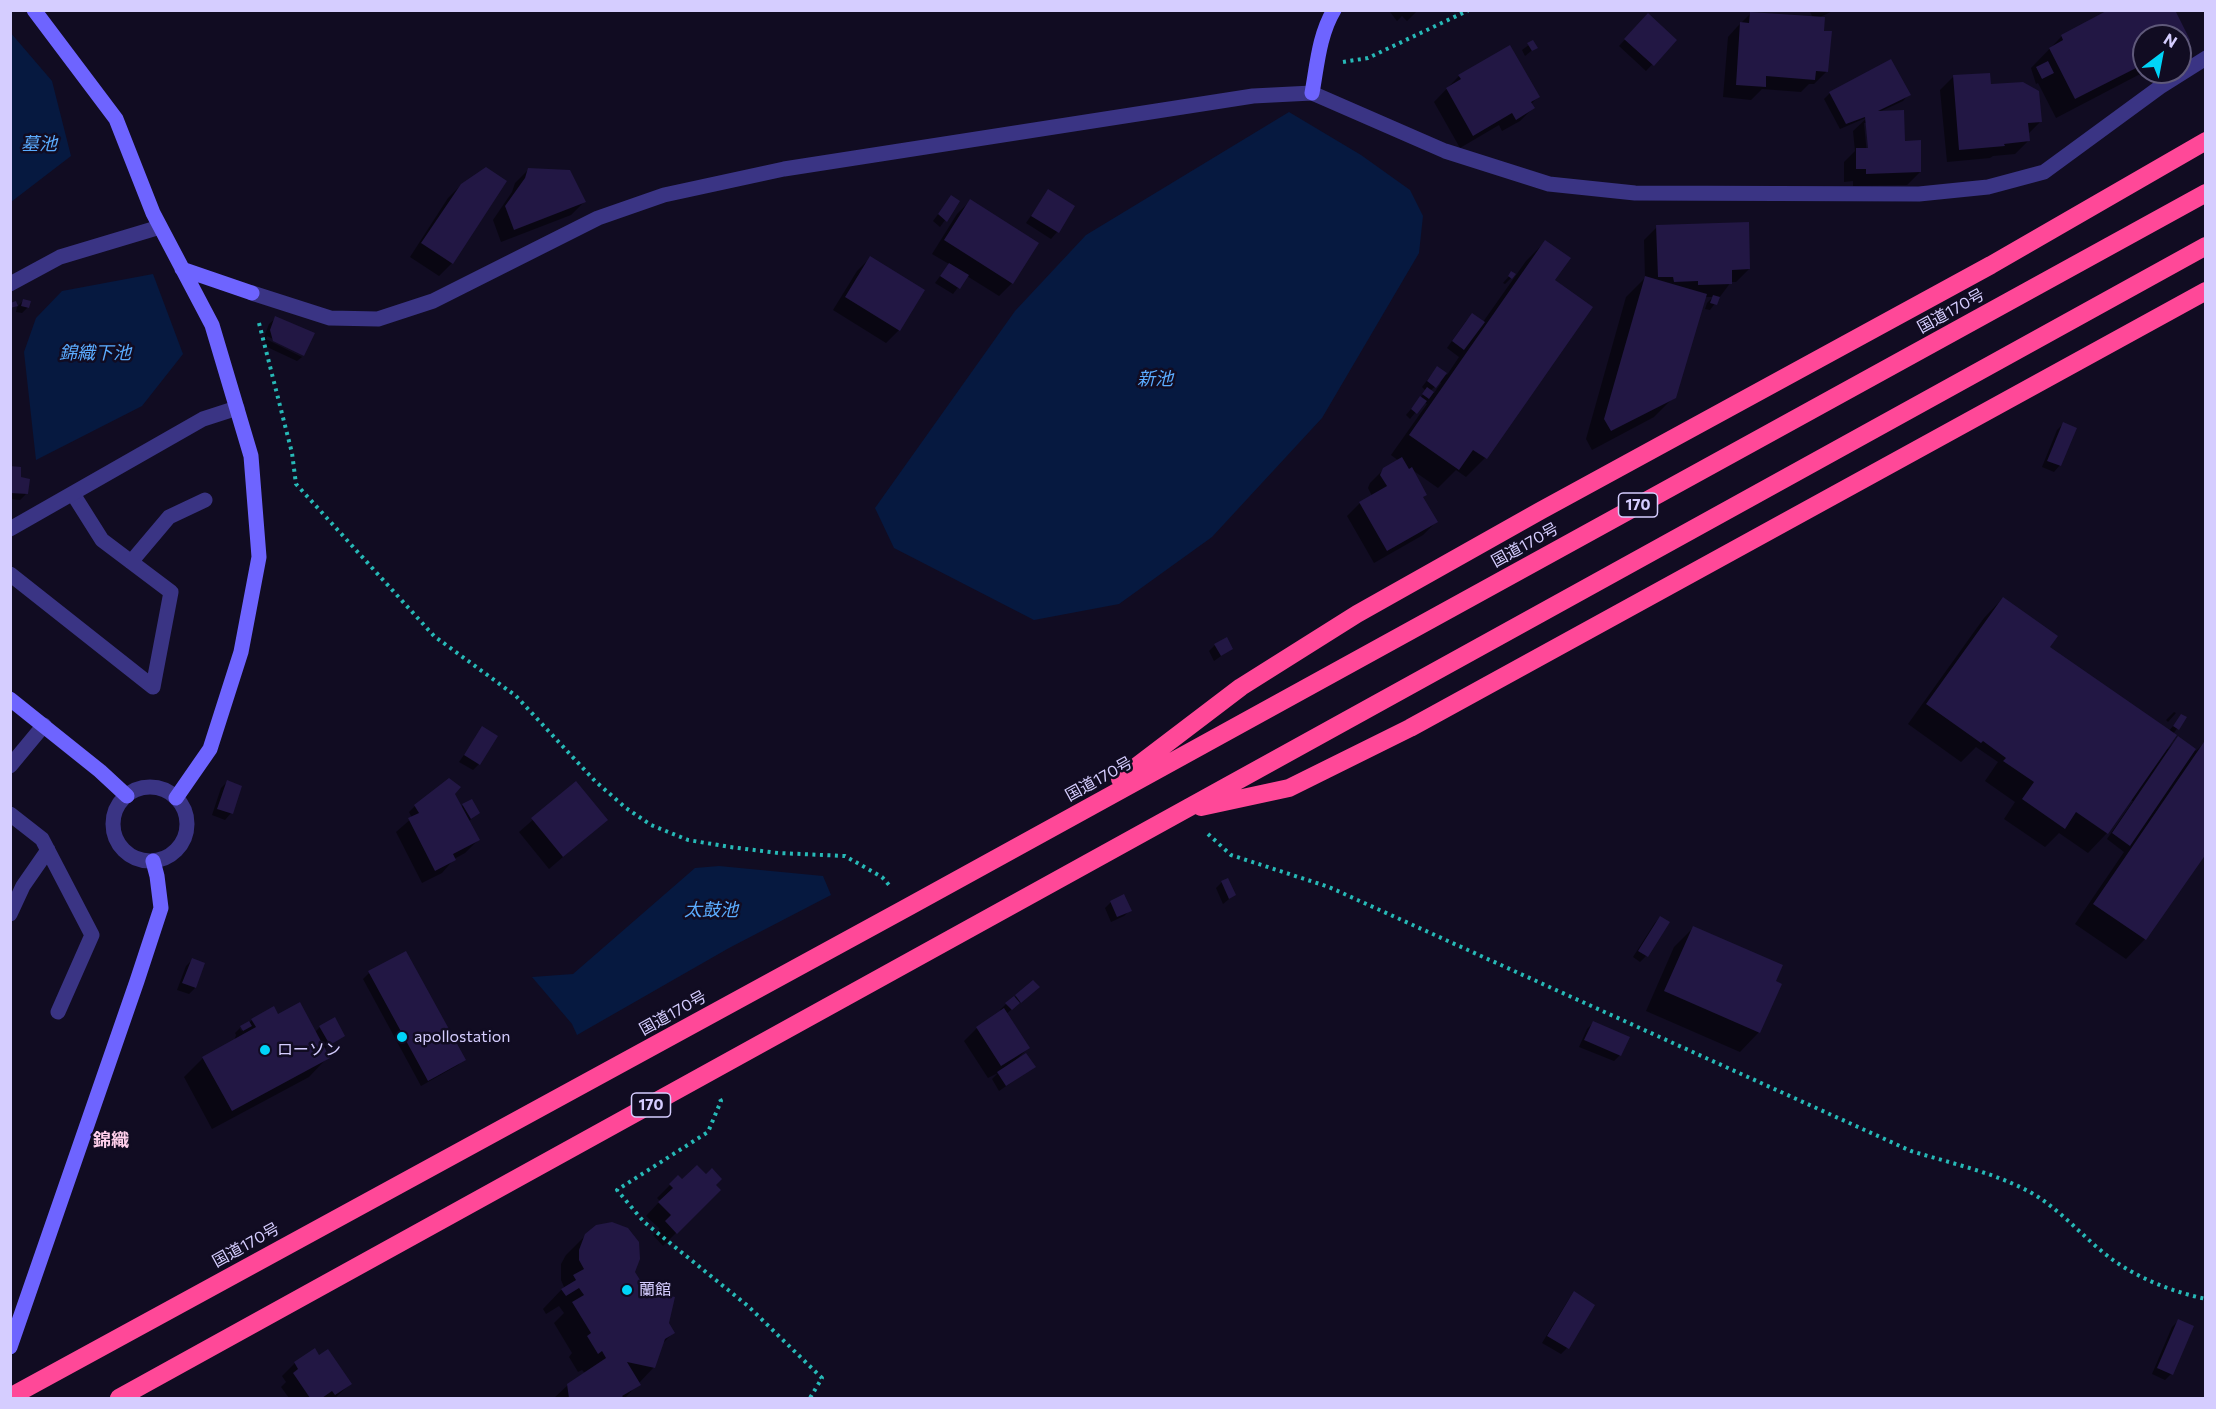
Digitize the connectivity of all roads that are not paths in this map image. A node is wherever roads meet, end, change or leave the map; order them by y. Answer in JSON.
{"nodes":[{"id":1,"x":34,"y":10,"type":"edge"},
{"id":2,"x":1334,"y":10,"type":"edge"},
{"id":3,"x":2205,"y":58,"type":"edge"},
{"id":4,"x":1312,"y":93,"type":"junction"},
{"id":5,"x":2205,"y":141,"type":"edge"},
{"id":6,"x":2205,"y":193,"type":"edge"},
{"id":7,"x":160,"y":227,"type":"junction"},
{"id":8,"x":2205,"y":246,"type":"edge"},
{"id":9,"x":182,"y":269,"type":"junction"},
{"id":10,"x":10,"y":284,"type":"edge"},
{"id":11,"x":2205,"y":291,"type":"edge"},
{"id":12,"x":237,"y":408,"type":"junction"},
{"id":13,"x":73,"y":494,"type":"junction"},
{"id":14,"x":205,"y":500,"type":"dead end"},
{"id":15,"x":10,"y":530,"type":"edge"},
{"id":16,"x":131,"y":562,"type":"junction"},
{"id":17,"x":10,"y":574,"type":"edge"},
{"id":18,"x":10,"y":699,"type":"edge"},
{"id":19,"x":44,"y":725,"type":"junction"},
{"id":20,"x":10,"y":766,"type":"edge"},
{"id":21,"x":127,"y":796,"type":"junction"},
{"id":22,"x":176,"y":798,"type":"junction"},
{"id":23,"x":1183,"y":811,"type":"junction"},
{"id":24,"x":10,"y":814,"type":"edge"},
{"id":25,"x":1070,"y":817,"type":"junction"},
{"id":26,"x":48,"y":850,"type":"junction"},
{"id":27,"x":153,"y":861,"type":"junction"},
{"id":28,"x":10,"y":914,"type":"edge"},
{"id":29,"x":58,"y":1012,"type":"dead end"},
{"id":30,"x":10,"y":1347,"type":"edge"},
{"id":31,"x":10,"y":1397,"type":"edge"},
{"id":32,"x":119,"y":1398,"type":"edge"}],
"edges":[{"from":1,"to":7,"type":"street"},
{"from":2,"to":4,"type":"street"},
{"from":3,"to":4,"type":"street"},
{"from":4,"to":9,"type":"street"},
{"from":5,"to":25,"type":"highway"},
{"from":6,"to":25,"type":"highway","name":"国道170号","number":"170"},
{"from":7,"to":9,"type":"street"},
{"from":7,"to":10,"type":"street"},
{"from":8,"to":23,"type":"highway","number":"170"},
{"from":9,"to":12,"type":"street"},
{"from":11,"to":23,"type":"highway"},
{"from":12,"to":13,"type":"street"},
{"from":12,"to":22,"type":"street"},
{"from":13,"to":15,"type":"street"},
{"from":13,"to":16,"type":"street"},
{"from":14,"to":16,"type":"street"},
{"from":16,"to":17,"type":"street"},
{"from":18,"to":19,"type":"street"},
{"from":19,"to":20,"type":"street"},
{"from":19,"to":21,"type":"street"},
{"from":21,"to":22,"type":"street"},
{"from":21,"to":27,"type":"street"},
{"from":22,"to":27,"type":"street"},
{"from":23,"to":32,"type":"highway","number":"170"},
{"from":24,"to":26,"type":"street"},
{"from":25,"to":31,"type":"highway","name":"国道170号","number":"170"},
{"from":26,"to":28,"type":"street"},
{"from":26,"to":29,"type":"street"},
{"from":27,"to":30,"type":"street"}]}
